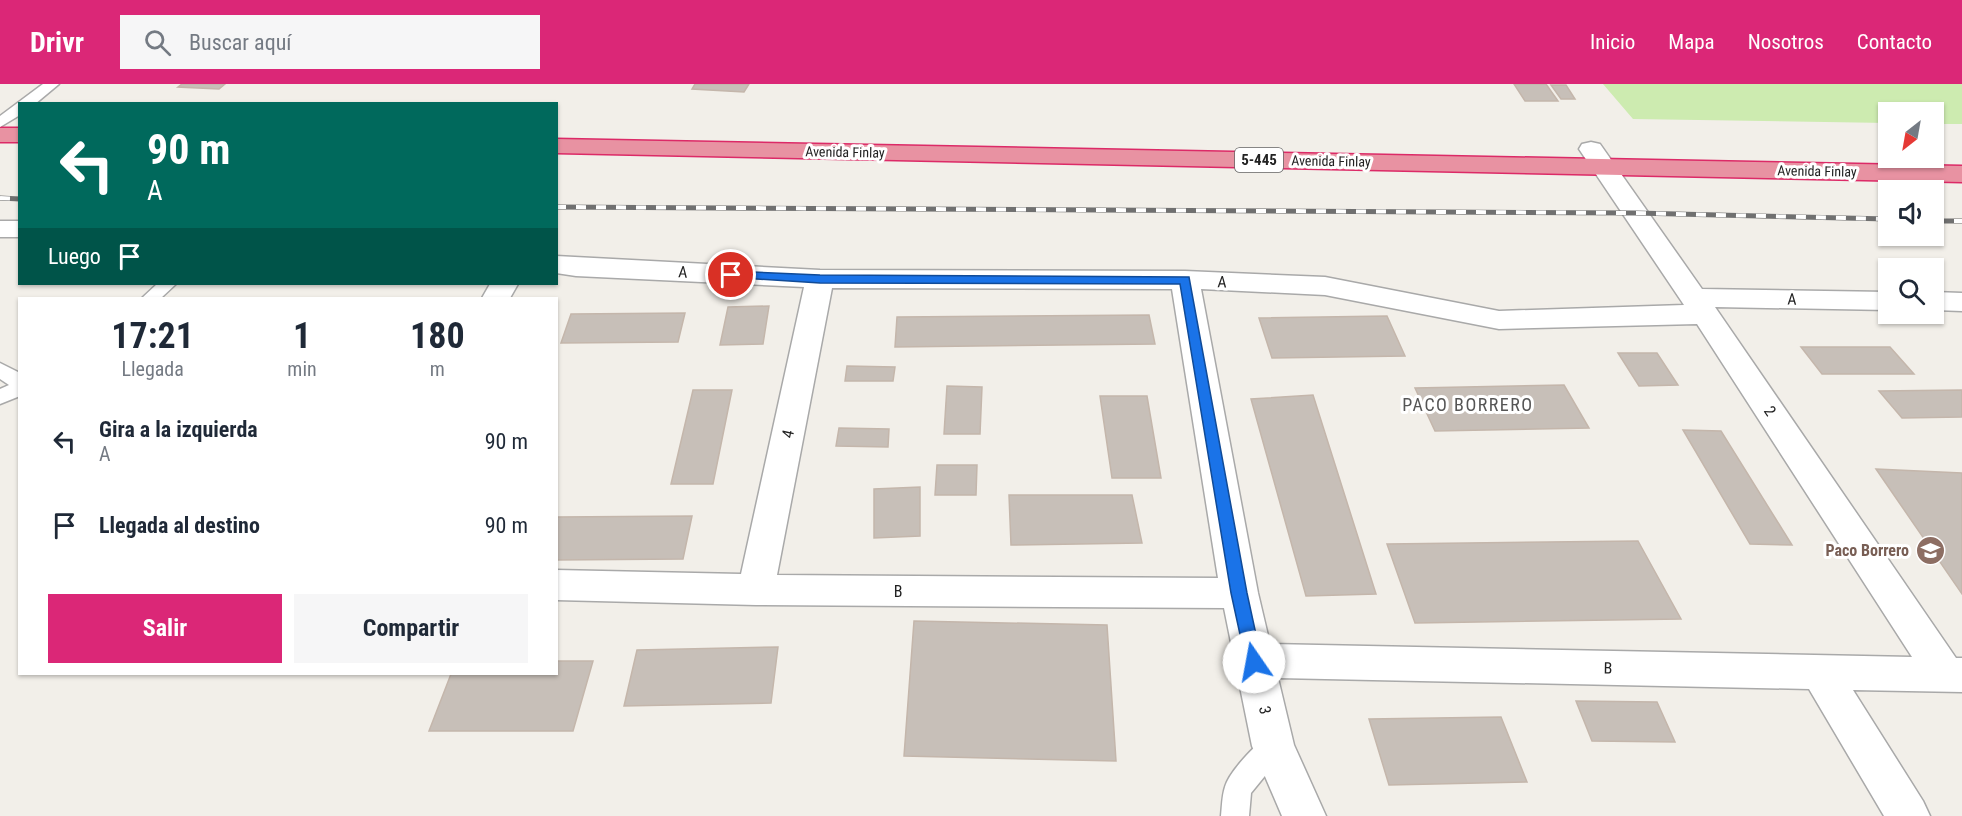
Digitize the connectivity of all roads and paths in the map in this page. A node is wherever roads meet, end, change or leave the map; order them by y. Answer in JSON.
{"nodes":[{"id":1,"x":52,"y":84,"type":"edge"},
{"id":2,"x":31,"y":102,"type":"edge"},
{"id":3,"x":558,"y":126,"type":"edge"},
{"id":4,"x":558,"y":146,"type":"edge"},
{"id":5,"x":1878,"y":154,"type":"edge"},
{"id":6,"x":1944,"y":155,"type":"edge"},
{"id":7,"x":1962,"y":156,"type":"edge"},
{"id":8,"x":1598,"y":158,"type":"junction"},
{"id":9,"x":1962,"y":174,"type":"edge"},
{"id":10,"x":0,"y":229,"type":"edge"},
{"id":11,"x":18,"y":229,"type":"edge"},
{"id":12,"x":558,"y":264,"type":"edge"},
{"id":13,"x":820,"y":279,"type":"junction"},
{"id":14,"x":1185,"y":280,"type":"junction"},
{"id":15,"x":166,"y":285,"type":"edge"},
{"id":16,"x":152,"y":297,"type":"edge"},
{"id":17,"x":1878,"y":301,"type":"edge"},
{"id":18,"x":1944,"y":302,"type":"edge"},
{"id":19,"x":1962,"y":302,"type":"edge"},
{"id":20,"x":1700,"y":306,"type":"junction"},
{"id":21,"x":0,"y":370,"type":"edge"},
{"id":22,"x":18,"y":382,"type":"edge"},
{"id":23,"x":18,"y":388,"type":"edge"},
{"id":24,"x":0,"y":397,"type":"edge"},
{"id":25,"x":558,"y":585,"type":"edge"},
{"id":26,"x":756,"y":590,"type":"junction"},
{"id":27,"x":1239,"y":593,"type":"junction"},
{"id":28,"x":1254,"y":662,"type":"junction"},
{"id":29,"x":1820,"y":672,"type":"junction"},
{"id":30,"x":1954,"y":675,"type":"edge"},
{"id":31,"x":1273,"y":746,"type":"junction"},
{"id":32,"x":1235,"y":816,"type":"edge"},
{"id":33,"x":1304,"y":816,"type":"edge"},
{"id":34,"x":1908,"y":816,"type":"edge"}],
"edges":[{"from":1,"to":2,"type":"lane"},
{"from":3,"to":8,"type":"highway","name":"Avenida Finlay","number":"5-445"},
{"from":4,"to":8,"type":"highway","name":"Avenida Finlay","number":"5-445"},
{"from":5,"to":8,"type":"highway","name":"Avenida Finlay","number":"5-445"},
{"from":6,"to":7,"type":"highway"},
{"from":8,"to":9,"type":"highway","name":"Avenida Finlay","number":"5-445"},
{"from":8,"to":20,"type":"street","name":"2"},
{"from":10,"to":11,"type":"street"},
{"from":12,"to":13,"type":"street","name":"A"},
{"from":13,"to":14,"type":"street","name":"A"},
{"from":13,"to":26,"type":"street","name":"4"},
{"from":14,"to":20,"type":"street","name":"A"},
{"from":14,"to":27,"type":"street","name":"3"},
{"from":15,"to":16,"type":"lane"},
{"from":17,"to":20,"type":"street","name":"A"},
{"from":18,"to":19,"type":"street"},
{"from":20,"to":30,"type":"street","name":"2"},
{"from":21,"to":22,"type":"lane"},
{"from":23,"to":24,"type":"lane"},
{"from":25,"to":26,"type":"street","name":"B"},
{"from":26,"to":27,"type":"street","name":"B"},
{"from":27,"to":28,"type":"street","name":"3"},
{"from":28,"to":29,"type":"street","name":"B"},
{"from":28,"to":31,"type":"street","name":"3"},
{"from":29,"to":30,"type":"street","name":"B"},
{"from":29,"to":34,"type":"street"},
{"from":31,"to":32,"type":"lane"},
{"from":31,"to":33,"type":"street","name":"3"}]}
